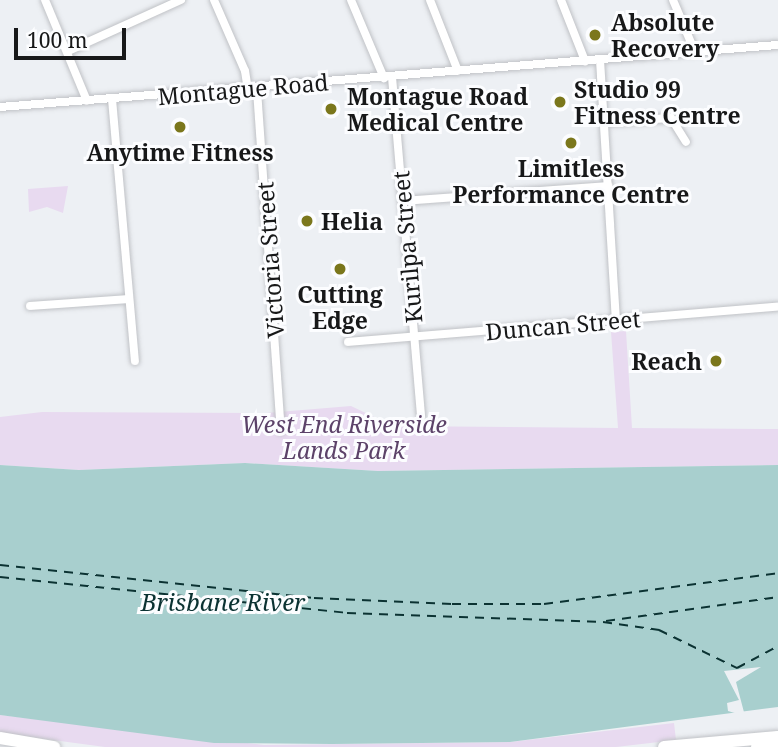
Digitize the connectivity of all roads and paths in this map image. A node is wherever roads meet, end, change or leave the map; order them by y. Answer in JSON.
{"nodes":[{"id":1,"x":44,"y":0,"type":"edge"},
{"id":2,"x":181,"y":0,"type":"edge"},
{"id":3,"x":214,"y":0,"type":"edge"},
{"id":4,"x":351,"y":0,"type":"edge"},
{"id":5,"x":430,"y":0,"type":"edge"},
{"id":6,"x":561,"y":0,"type":"edge"},
{"id":7,"x":673,"y":0,"type":"edge"},
{"id":8,"x":778,"y":45,"type":"edge"},
{"id":9,"x":68,"y":51,"type":"junction"},
{"id":10,"x":695,"y":52,"type":"junction"},
{"id":11,"x":600,"y":60,"type":"junction"},
{"id":12,"x":585,"y":61,"type":"junction"},
{"id":13,"x":458,"y":71,"type":"junction"},
{"id":14,"x":388,"y":77,"type":"junction"},
{"id":15,"x":252,"y":91,"type":"junction"},
{"id":16,"x":112,"y":99,"type":"junction"},
{"id":17,"x":87,"y":101,"type":"junction"},
{"id":18,"x":0,"y":107,"type":"edge"},
{"id":19,"x":605,"y":122,"type":"junction"},
{"id":20,"x":686,"y":142,"type":"dead end"},
{"id":21,"x":608,"y":186,"type":"junction"},
{"id":22,"x":403,"y":201,"type":"junction"},
{"id":23,"x":129,"y":299,"type":"junction"},
{"id":24,"x":30,"y":306,"type":"dead end"},
{"id":25,"x":778,"y":307,"type":"edge"},
{"id":26,"x":616,"y":320,"type":"junction"},
{"id":27,"x":414,"y":337,"type":"junction"},
{"id":28,"x":348,"y":342,"type":"dead end"},
{"id":29,"x":135,"y":361,"type":"dead end"},
{"id":30,"x":421,"y":417,"type":"dead end"},
{"id":31,"x":281,"y":430,"type":"dead end"},
{"id":32,"x":778,"y":737,"type":"edge"},
{"id":33,"x":0,"y":738,"type":"edge"},
{"id":34,"x":778,"y":746,"type":"edge"},
{"id":35,"x":54,"y":747,"type":"edge"},
{"id":36,"x":664,"y":747,"type":"edge"},
{"id":37,"x":758,"y":747,"type":"edge"}],
"edges":[{"from":1,"to":9,"type":"street"},
{"from":2,"to":9,"type":"street"},
{"from":3,"to":15,"type":"street","name":"Victoria Street"},
{"from":4,"to":14,"type":"street","name":"Kurilpa Street"},
{"from":5,"to":13,"type":"street"},
{"from":6,"to":12,"type":"street"},
{"from":7,"to":10,"type":"street"},
{"from":8,"to":10,"type":"street","name":"Montague Road"},
{"from":9,"to":17,"type":"street"},
{"from":10,"to":11,"type":"street","name":"Montague Road"},
{"from":11,"to":12,"type":"street","name":"Montague Road"},
{"from":11,"to":19,"type":"street"},
{"from":12,"to":13,"type":"street","name":"Montague Road"},
{"from":13,"to":14,"type":"street","name":"Montague Road"},
{"from":14,"to":15,"type":"street","name":"Montague Road"},
{"from":14,"to":22,"type":"street","name":"Kurilpa Street"},
{"from":15,"to":16,"type":"street","name":"Montague Road"},
{"from":15,"to":31,"type":"street","name":"Victoria Street"},
{"from":16,"to":17,"type":"street","name":"Montague Road"},
{"from":16,"to":23,"type":"street"},
{"from":17,"to":18,"type":"street","name":"Montague Road"},
{"from":19,"to":20,"type":"street"},
{"from":19,"to":21,"type":"street"},
{"from":21,"to":22,"type":"street"},
{"from":21,"to":26,"type":"street"},
{"from":22,"to":27,"type":"street","name":"Kurilpa Street"},
{"from":23,"to":24,"type":"street"},
{"from":23,"to":29,"type":"street"},
{"from":25,"to":26,"type":"street","name":"Duncan Street"},
{"from":26,"to":27,"type":"street","name":"Duncan Street"},
{"from":27,"to":28,"type":"street","name":"Duncan Street"},
{"from":27,"to":30,"type":"street","name":"Kurilpa Street"},
{"from":32,"to":36,"type":"highway"},
{"from":33,"to":35,"type":"highway"},
{"from":34,"to":37,"type":"highway"}]}
